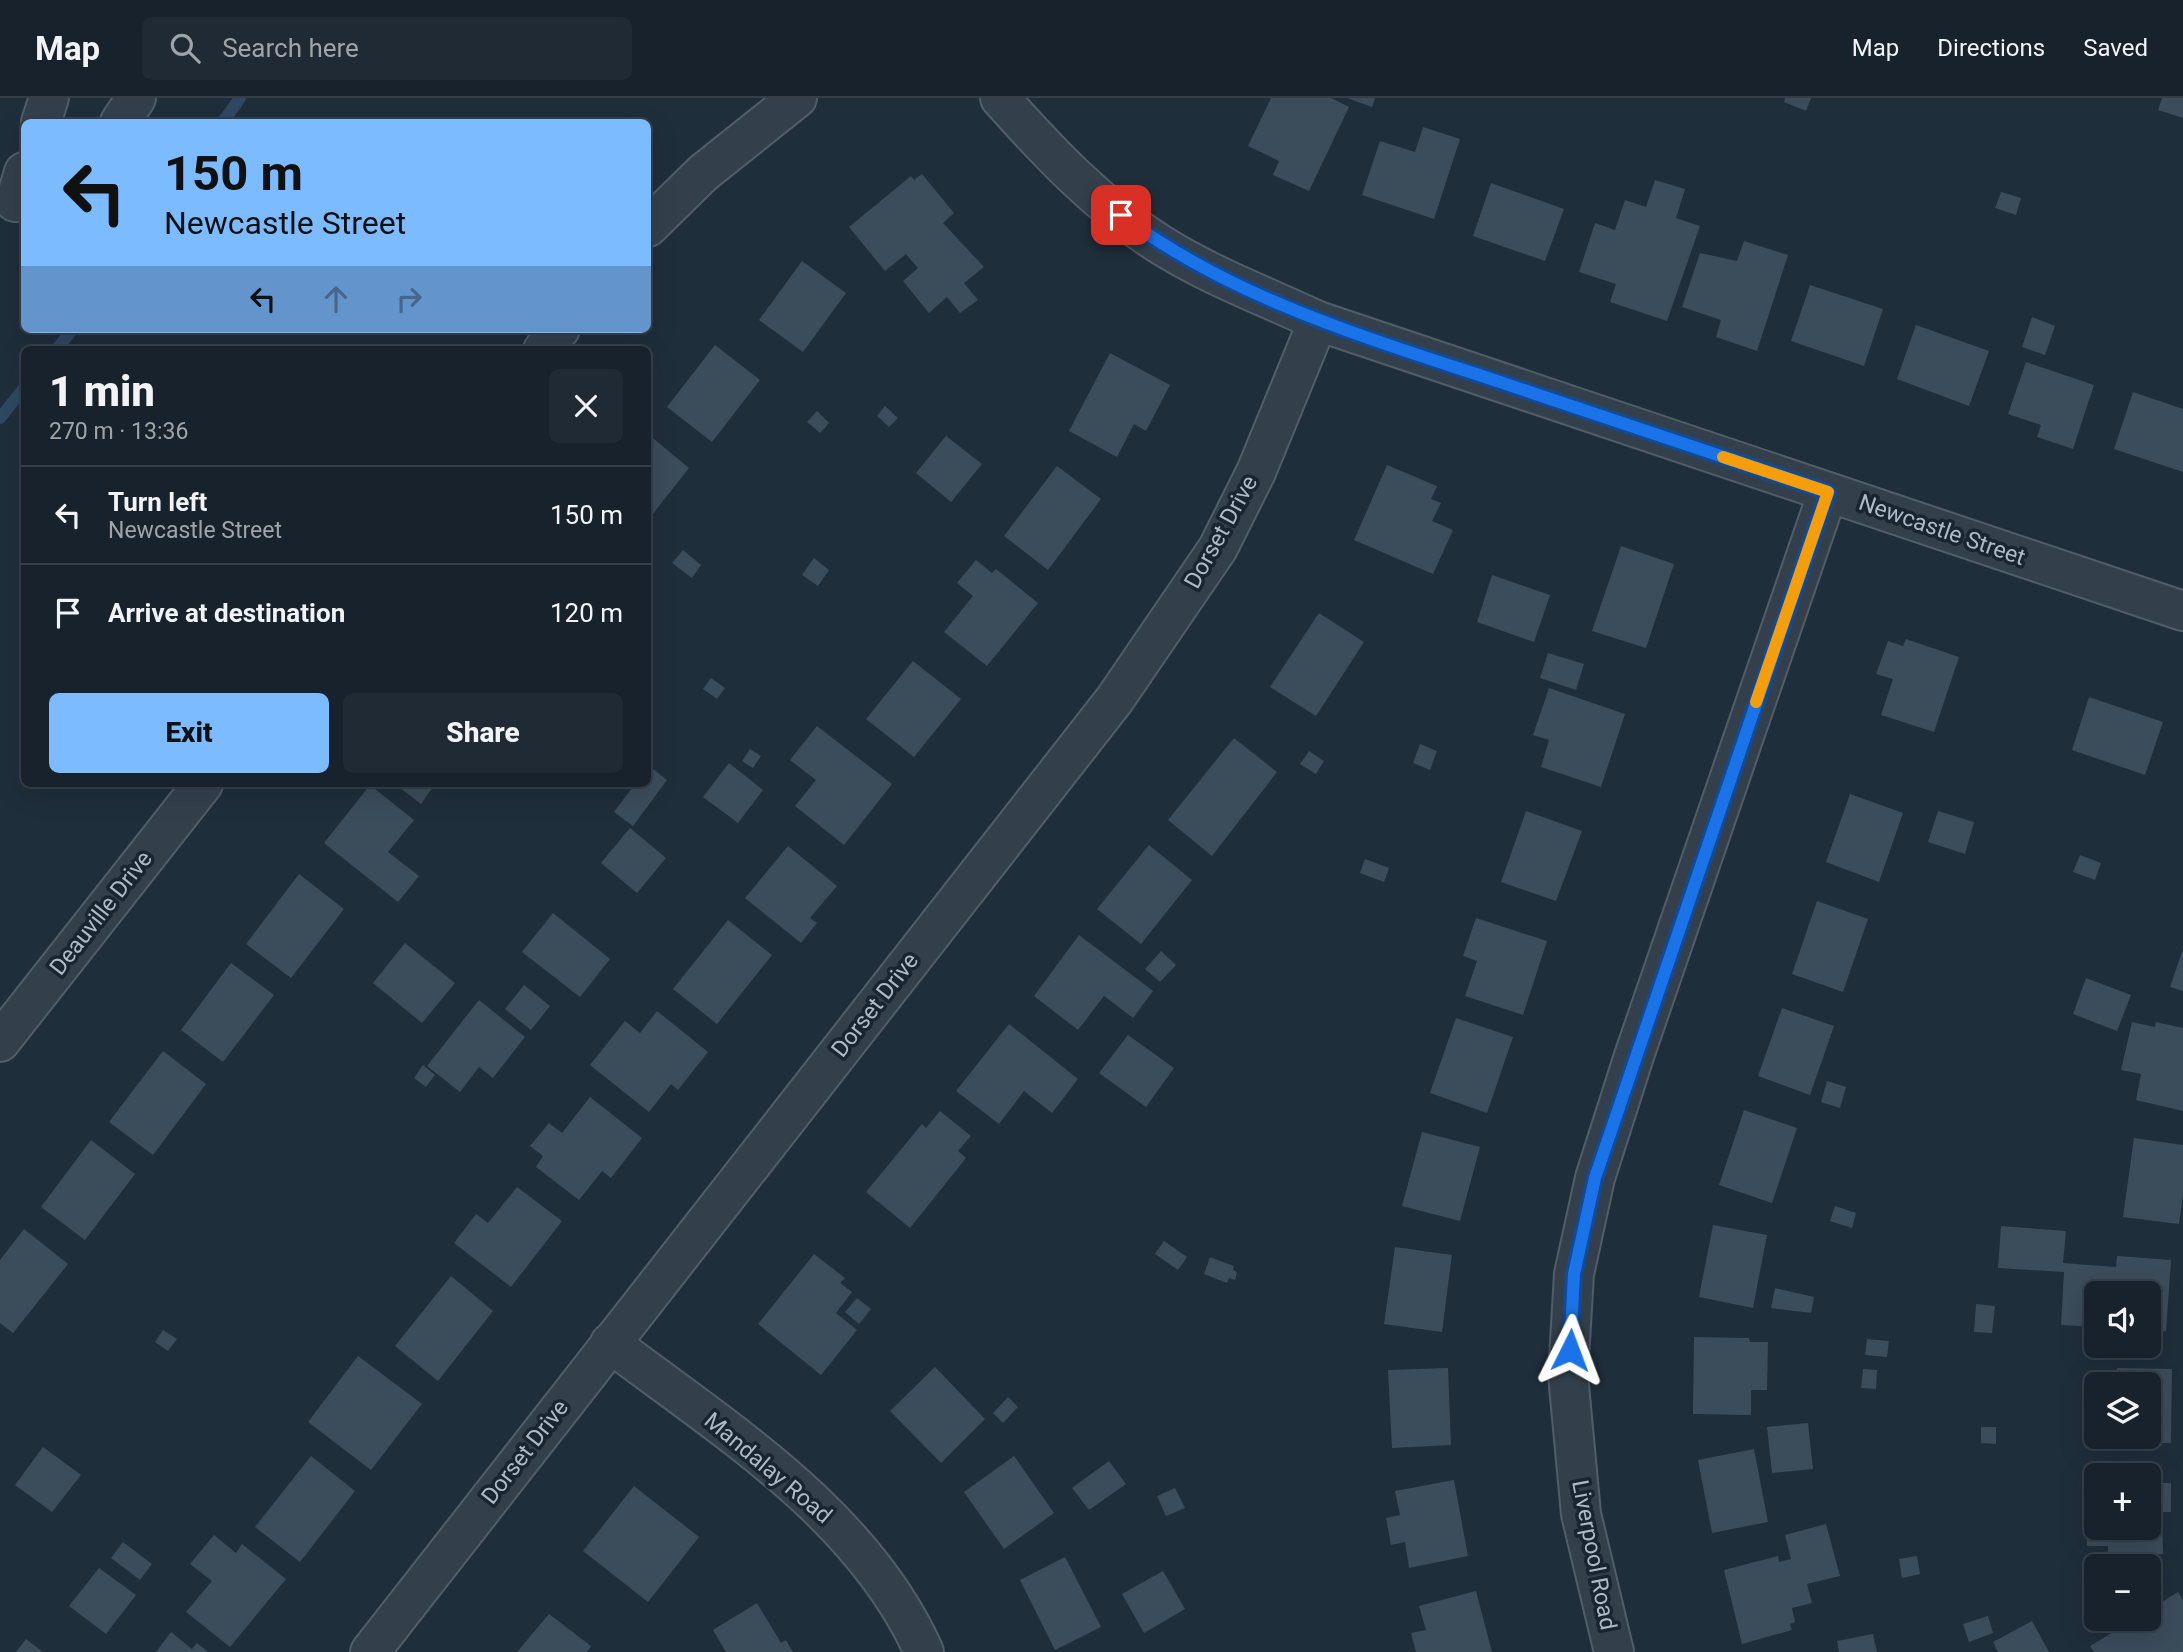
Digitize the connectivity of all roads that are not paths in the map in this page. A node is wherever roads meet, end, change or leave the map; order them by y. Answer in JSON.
{"nodes":[{"id":1,"x":49,"y":98,"type":"edge"},
{"id":2,"x":136,"y":98,"type":"edge"},
{"id":3,"x":797,"y":98,"type":"edge"},
{"id":4,"x":1000,"y":98,"type":"edge"},
{"id":5,"x":42,"y":119,"type":"edge"},
{"id":6,"x":122,"y":119,"type":"edge"},
{"id":7,"x":651,"y":224,"type":"edge"},
{"id":8,"x":1318,"y":321,"type":"junction"},
{"id":9,"x":1828,"y":492,"type":"junction"},
{"id":10,"x":2183,"y":611,"type":"edge"},
{"id":11,"x":201,"y":787,"type":"edge"},
{"id":12,"x":0,"y":1042,"type":"edge"},
{"id":13,"x":610,"y":1343,"type":"junction"},
{"id":14,"x":370,"y":1652,"type":"edge"},
{"id":15,"x":924,"y":1652,"type":"edge"},
{"id":16,"x":1614,"y":1652,"type":"edge"}],
"edges":[{"from":1,"to":5,"type":"street"},
{"from":2,"to":6,"type":"street"},
{"from":3,"to":7,"type":"street"},
{"from":4,"to":8,"type":"street","name":"Newcastle Street"},
{"from":8,"to":9,"type":"street","name":"Newcastle Street"},
{"from":8,"to":13,"type":"street","name":"Dorset Drive"},
{"from":9,"to":10,"type":"street","name":"Newcastle Street"},
{"from":9,"to":16,"type":"street","name":"Liverpool Road"},
{"from":11,"to":12,"type":"street","name":"Deauville Drive"},
{"from":13,"to":14,"type":"street","name":"Dorset Drive"},
{"from":13,"to":15,"type":"street","name":"Mandalay Road"}]}
